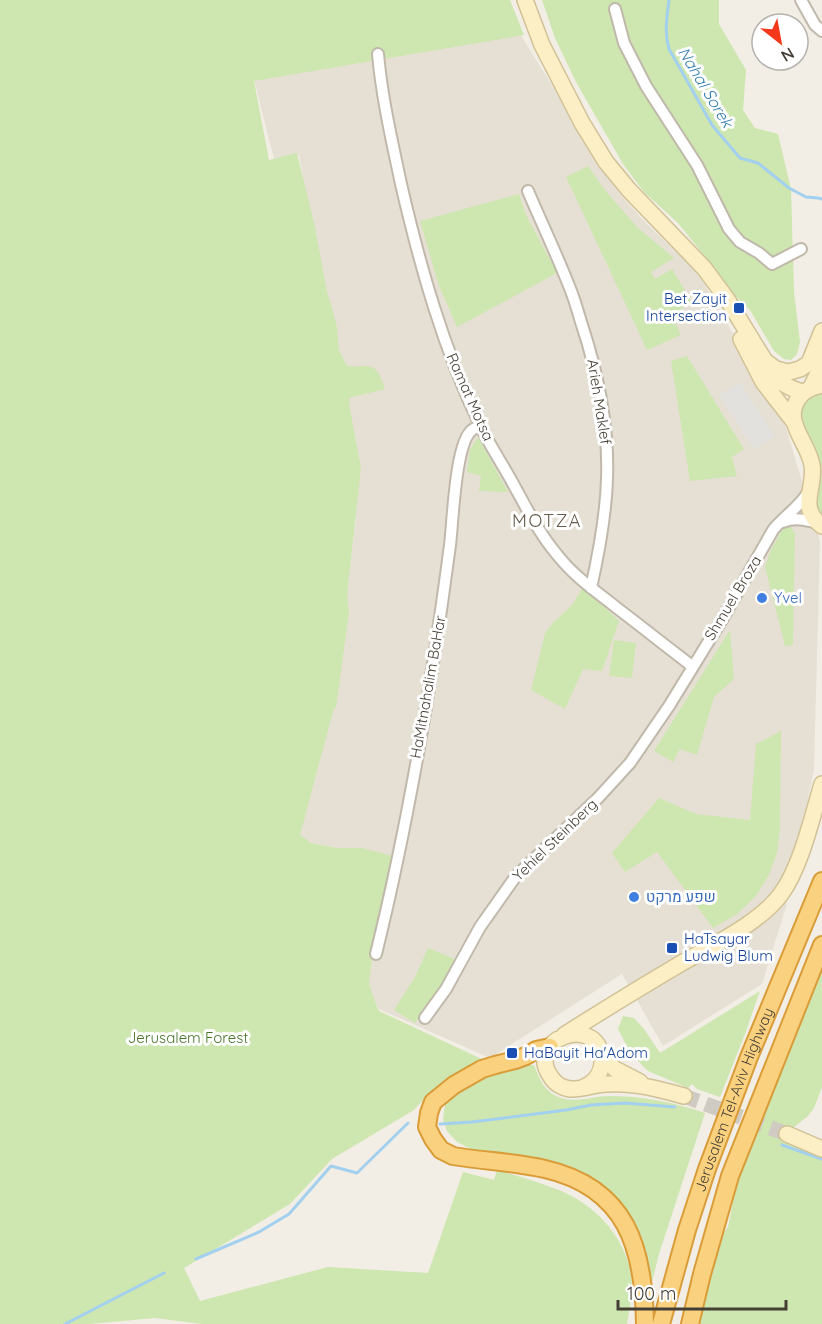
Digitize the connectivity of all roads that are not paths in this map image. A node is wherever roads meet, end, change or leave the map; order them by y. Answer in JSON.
{"nodes":[{"id":1,"x":525,"y":0,"type":"edge"},
{"id":2,"x":801,"y":0,"type":"edge"},
{"id":3,"x":615,"y":9,"type":"dead end"},
{"id":4,"x":822,"y":31,"type":"edge"},
{"id":5,"x":378,"y":54,"type":"dead end"},
{"id":6,"x":528,"y":191,"type":"dead end"},
{"id":7,"x":678,"y":241,"type":"junction"},
{"id":8,"x":801,"y":249,"type":"dead end"},
{"id":9,"x":822,"y":330,"type":"edge"},
{"id":10,"x":750,"y":338,"type":"junction"},
{"id":11,"x":813,"y":388,"type":"edge"},
{"id":12,"x":794,"y":422,"type":"junction"},
{"id":13,"x":480,"y":426,"type":"junction"},
{"id":14,"x":811,"y":489,"type":"junction"},
{"id":15,"x":820,"y":525,"type":"edge"},
{"id":16,"x":773,"y":530,"type":"junction"},
{"id":17,"x":591,"y":588,"type":"junction"},
{"id":18,"x":692,"y":666,"type":"junction"},
{"id":19,"x":822,"y":784,"type":"edge"},
{"id":20,"x":822,"y":881,"type":"edge"},
{"id":21,"x":822,"y":945,"type":"edge"},
{"id":22,"x":375,"y":954,"type":"dead end"},
{"id":23,"x":623,"y":997,"type":"junction"},
{"id":24,"x":425,"y":1018,"type":"dead end"},
{"id":25,"x":564,"y":1035,"type":"junction"},
{"id":26,"x":549,"y":1047,"type":"junction"},
{"id":27,"x":601,"y":1053,"type":"junction"},
{"id":28,"x":547,"y":1069,"type":"junction"},
{"id":29,"x":584,"y":1087,"type":"junction"},
{"id":30,"x":654,"y":1088,"type":"junction"},
{"id":31,"x":684,"y":1096,"type":"tunnel mouth"},
{"id":32,"x":787,"y":1134,"type":"tunnel mouth"},
{"id":33,"x":822,"y":1149,"type":"edge"},
{"id":34,"x":441,"y":1150,"type":"junction"},
{"id":35,"x":645,"y":1324,"type":"edge"},
{"id":36,"x":661,"y":1324,"type":"edge"},
{"id":37,"x":690,"y":1324,"type":"edge"}],
"edges":[{"from":1,"to":7,"type":"main road"},
{"from":2,"to":4,"type":"street"},
{"from":3,"to":8,"type":"street"},
{"from":5,"to":13,"type":"street","name":"Ramat Motsa"},
{"from":6,"to":17,"type":"street","name":"Arieh Maklef"},
{"from":7,"to":10,"type":"main road"},
{"from":7,"to":12,"type":"main road"},
{"from":9,"to":10,"type":"main road"},
{"from":9,"to":11,"type":"main road"},
{"from":10,"to":11,"type":"main road"},
{"from":11,"to":12,"type":"main road"},
{"from":12,"to":14,"type":"main road"},
{"from":13,"to":17,"type":"street","name":"Ramat Motsa"},
{"from":13,"to":22,"type":"street","name":"HaMitnahalim BaHar"},
{"from":14,"to":15,"type":"main road"},
{"from":14,"to":16,"type":"street","name":"Shmuel Broza"},
{"from":15,"to":16,"type":"street"},
{"from":16,"to":18,"type":"street","name":"Shmuel Broza"},
{"from":17,"to":18,"type":"street","name":"Ramat Motsa"},
{"from":18,"to":24,"type":"street","name":"Yehiel Steinberg"},
{"from":19,"to":23,"type":"main road"},
{"from":20,"to":36,"type":"highway","name":"Jerusalem Tel-Aviv Highway"},
{"from":21,"to":37,"type":"highway","name":"Jerusalem Tel-Aviv Highway"},
{"from":23,"to":25,"type":"main road"},
{"from":23,"to":27,"type":"main road"},
{"from":25,"to":26,"type":"main road"},
{"from":25,"to":27,"type":"main road"},
{"from":26,"to":28,"type":"main road"},
{"from":26,"to":34,"type":"highway"},
{"from":27,"to":29,"type":"main road"},
{"from":27,"to":30,"type":"main road"},
{"from":28,"to":29,"type":"main road"},
{"from":28,"to":34,"type":"street"},
{"from":29,"to":30,"type":"main road"},
{"from":30,"to":31,"type":"main road"},
{"from":32,"to":33,"type":"main road"},
{"from":34,"to":35,"type":"highway"}]}
